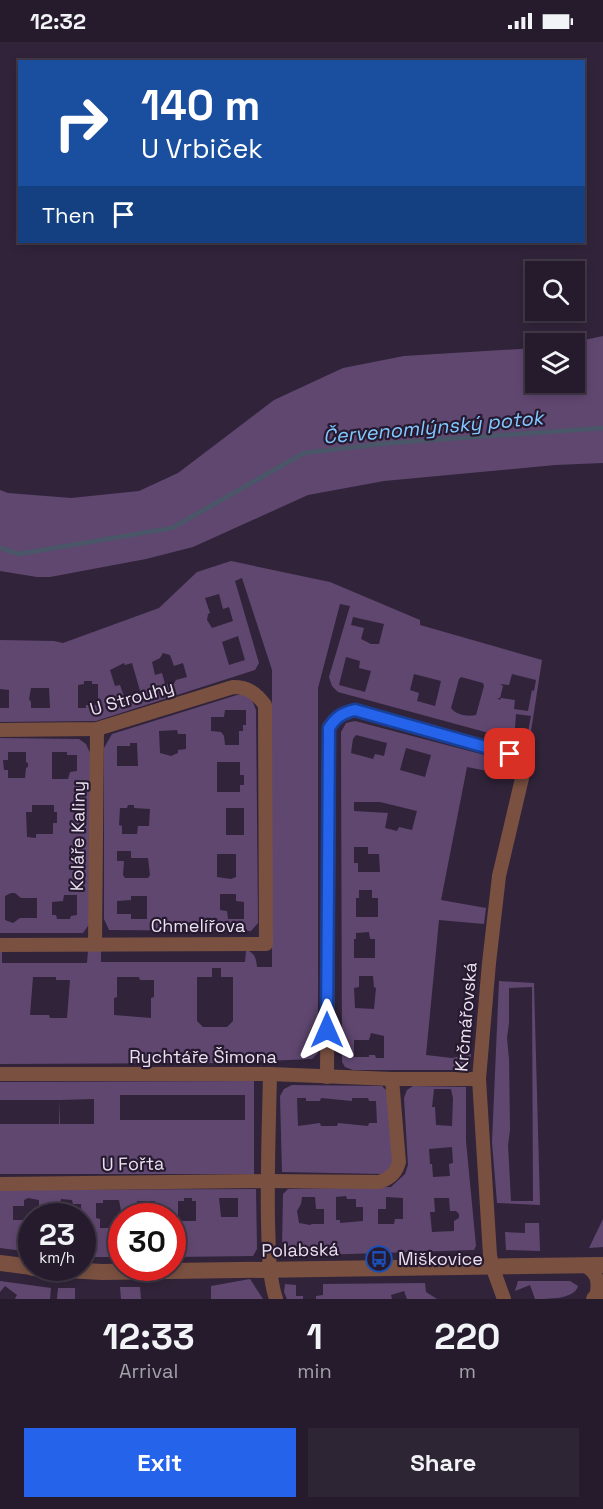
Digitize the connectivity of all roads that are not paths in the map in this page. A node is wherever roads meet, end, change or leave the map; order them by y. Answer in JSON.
{"nodes":[{"id":1,"x":265,"y":705,"type":"joint"},
{"id":2,"x":97,"y":729,"type":"junction"},
{"id":3,"x":0,"y":730,"type":"edge"},
{"id":4,"x":95,"y":944,"type":"junction"},
{"id":5,"x":0,"y":945,"type":"edge"},
{"id":6,"x":0,"y":1074,"type":"edge"},
{"id":7,"x":270,"y":1074,"type":"junction"},
{"id":8,"x":327,"y":1077,"type":"junction"},
{"id":9,"x":392,"y":1079,"type":"junction"},
{"id":10,"x":479,"y":1079,"type":"junction"},
{"id":11,"x":267,"y":1181,"type":"junction"},
{"id":12,"x":0,"y":1184,"type":"edge"},
{"id":13,"x":0,"y":1263,"type":"edge"},
{"id":14,"x":18,"y":1265,"type":"edge"},
{"id":15,"x":603,"y":1265,"type":"edge"},
{"id":16,"x":492,"y":1266,"type":"junction"},
{"id":17,"x":585,"y":1266,"type":"junction"},
{"id":18,"x":270,"y":1270,"type":"junction"},
{"id":19,"x":96,"y":1272,"type":"edge"},
{"id":20,"x":598,"y":1296,"type":"edge"},
{"id":21,"x":276,"y":1299,"type":"edge"},
{"id":22,"x":504,"y":1299,"type":"edge"}],
"edges":[{"from":1,"to":2,"type":"street","name":"U Strouhy"},
{"from":1,"to":4,"type":"street","name":"Chmelířova"},
{"from":2,"to":3,"type":"street","name":"U Strouhy"},
{"from":2,"to":4,"type":"street","name":"Koláře Kaliny"},
{"from":4,"to":5,"type":"street","name":"Chmelířova"},
{"from":6,"to":7,"type":"street","name":"Rychtáře Šimona"},
{"from":7,"to":8,"type":"street","name":"Rychtáře Šimona"},
{"from":7,"to":11,"type":"street"},
{"from":8,"to":9,"type":"street","name":"Rychtáře Šimona"},
{"from":8,"to":10,"type":"street","name":"Krčmářovská"},
{"from":9,"to":10,"type":"street","name":"Rychtáře Šimona"},
{"from":9,"to":11,"type":"street"},
{"from":10,"to":16,"type":"street","name":"Krčmářovská"},
{"from":11,"to":12,"type":"street","name":"U Fořta"},
{"from":11,"to":18,"type":"street"},
{"from":13,"to":14,"type":"street","name":"Polabská"},
{"from":15,"to":17,"type":"street","name":"Polabská"},
{"from":16,"to":17,"type":"street","name":"Polabská"},
{"from":16,"to":18,"type":"street","name":"Polabská"},
{"from":16,"to":22,"type":"street","name":"Krčmářovská"},
{"from":17,"to":20,"type":"street"},
{"from":18,"to":19,"type":"street","name":"Polabská"},
{"from":18,"to":21,"type":"street"}]}
